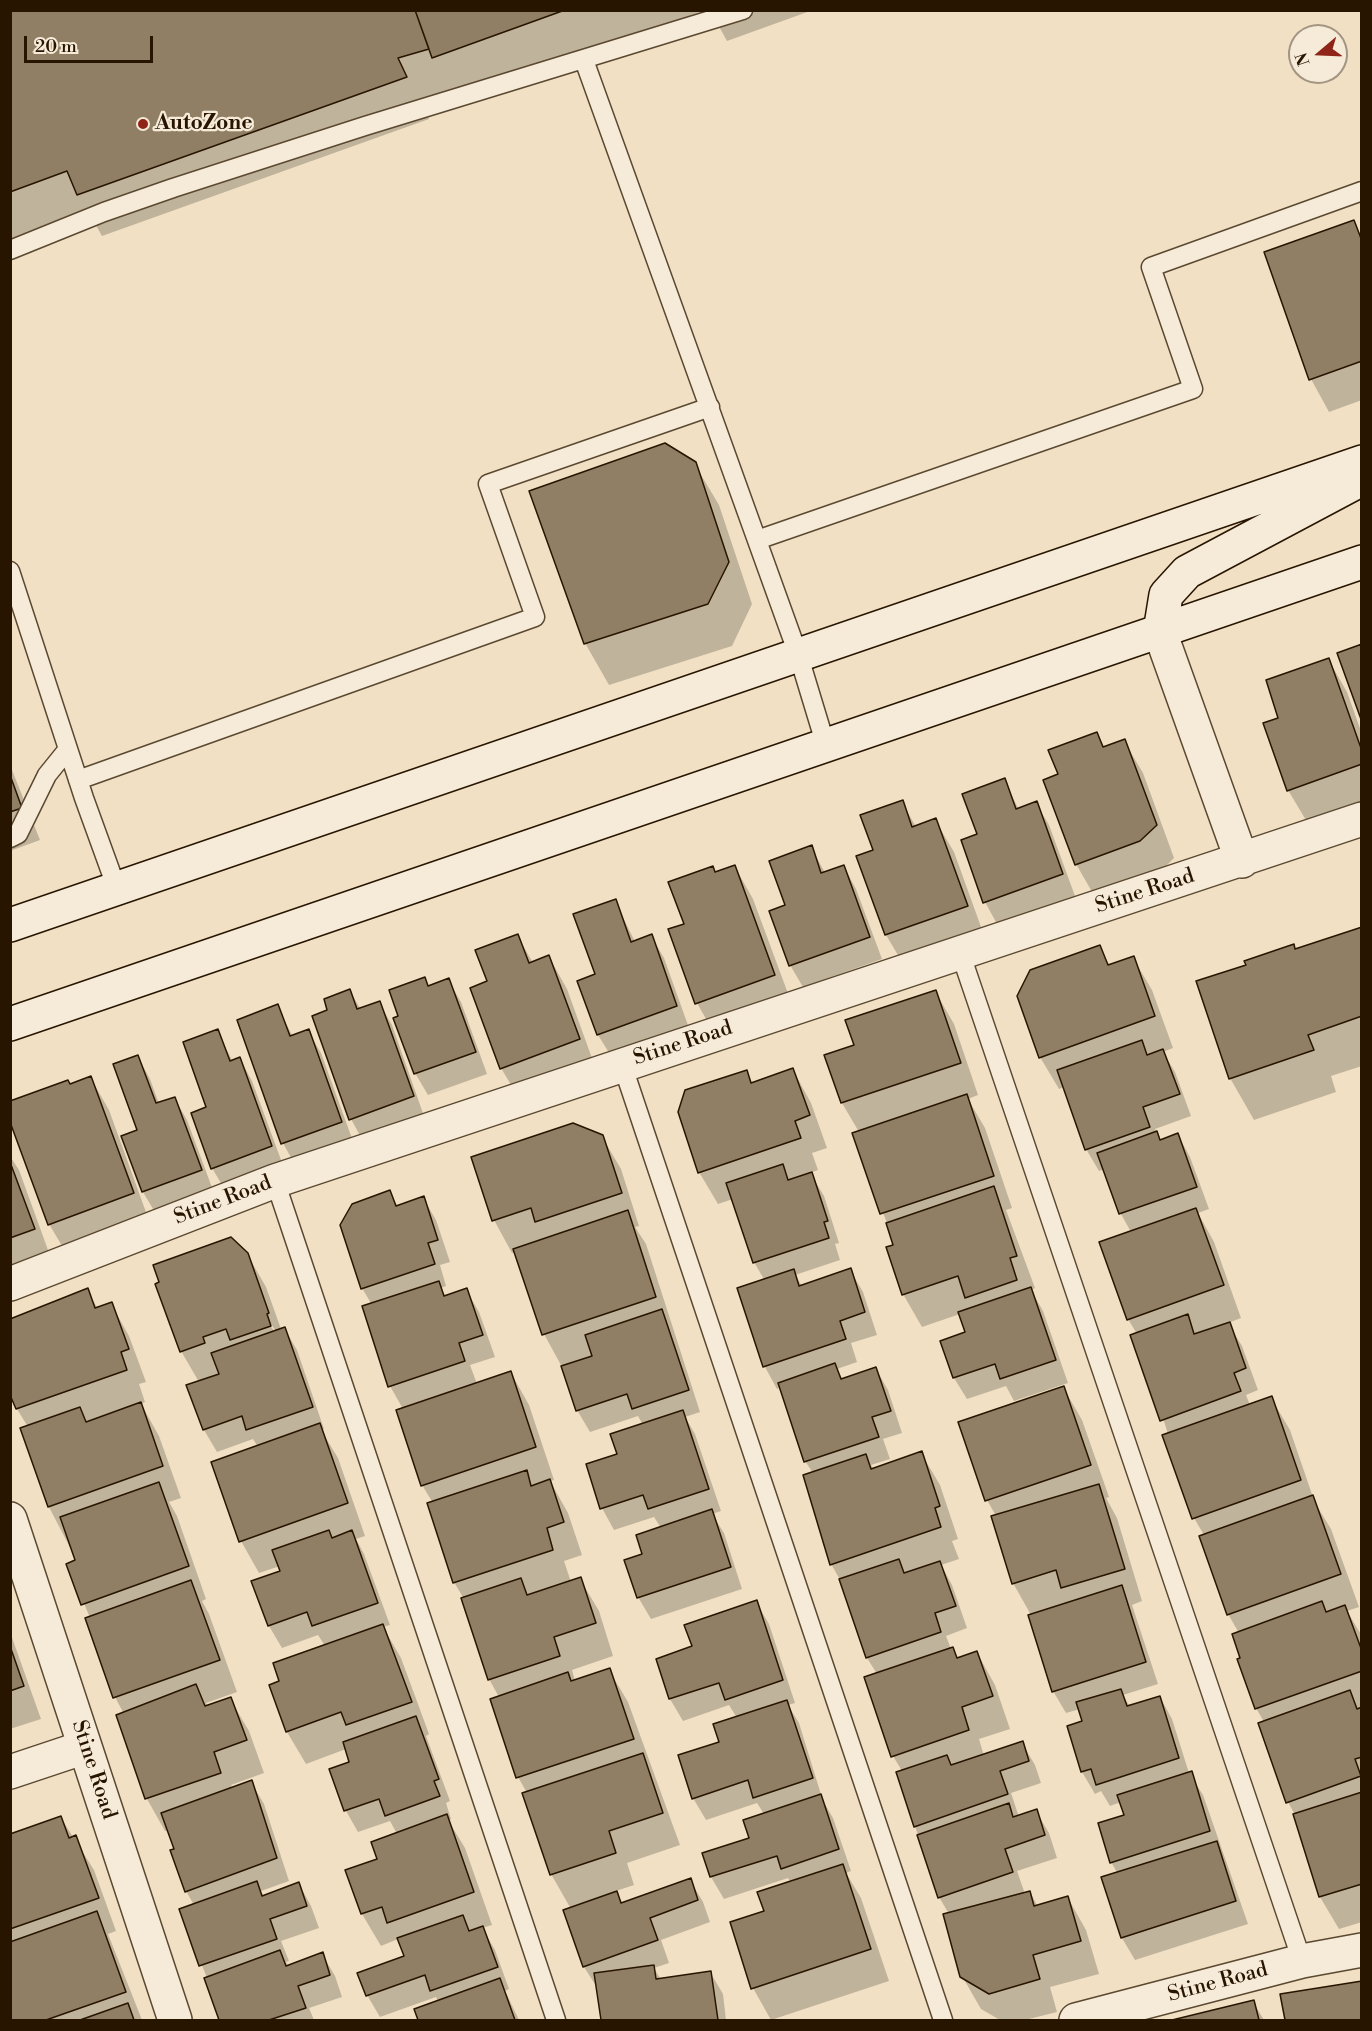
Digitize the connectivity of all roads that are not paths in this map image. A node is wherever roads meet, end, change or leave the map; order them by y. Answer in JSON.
{"nodes":[{"id":1,"x":743,"y":10,"type":"edge"},
{"id":2,"x":584,"y":60,"type":"junction"},
{"id":3,"x":1362,"y":191,"type":"edge"},
{"id":4,"x":10,"y":250,"type":"edge"},
{"id":5,"x":710,"y":407,"type":"junction"},
{"id":6,"x":1362,"y":462,"type":"edge"},
{"id":7,"x":1362,"y":479,"type":"edge"},
{"id":8,"x":757,"y":540,"type":"junction"},
{"id":9,"x":1362,"y":562,"type":"edge"},
{"id":10,"x":10,"y":571,"type":"edge"},
{"id":11,"x":18,"y":620,"type":"edge"},
{"id":12,"x":1160,"y":632,"type":"junction"},
{"id":13,"x":799,"y":657,"type":"junction"},
{"id":14,"x":826,"y":746,"type":"junction"},
{"id":15,"x":68,"y":749,"type":"junction"},
{"id":16,"x":78,"y":780,"type":"junction"},
{"id":17,"x":1362,"y":819,"type":"edge"},
{"id":18,"x":10,"y":838,"type":"edge"},
{"id":19,"x":1242,"y":861,"type":"junction"},
{"id":20,"x":117,"y":889,"type":"junction"},
{"id":21,"x":10,"y":925,"type":"edge"},
{"id":22,"x":960,"y":952,"type":"junction"},
{"id":23,"x":10,"y":1024,"type":"edge"},
{"id":24,"x":622,"y":1064,"type":"junction"},
{"id":25,"x":275,"y":1181,"type":"junction"},
{"id":26,"x":10,"y":1284,"type":"edge"},
{"id":27,"x":10,"y":1519,"type":"edge"},
{"id":28,"x":85,"y":1747,"type":"junction"},
{"id":29,"x":10,"y":1772,"type":"edge"},
{"id":30,"x":1362,"y":1950,"type":"edge"},
{"id":31,"x":1302,"y":1961,"type":"junction"},
{"id":32,"x":175,"y":2020,"type":"edge"},
{"id":33,"x":556,"y":2020,"type":"edge"},
{"id":34,"x":943,"y":2020,"type":"edge"},
{"id":35,"x":1076,"y":2020,"type":"edge"}],
"edges":[{"from":1,"to":2,"type":"lane"},
{"from":2,"to":4,"type":"lane"},
{"from":2,"to":5,"type":"lane"},
{"from":3,"to":8,"type":"lane"},
{"from":5,"to":8,"type":"lane"},
{"from":5,"to":16,"type":"lane"},
{"from":6,"to":13,"type":"main road"},
{"from":7,"to":12,"type":"main road"},
{"from":8,"to":13,"type":"lane"},
{"from":9,"to":12,"type":"main road"},
{"from":10,"to":11,"type":"lane"},
{"from":11,"to":15,"type":"lane"},
{"from":12,"to":14,"type":"main road"},
{"from":12,"to":19,"type":"main road"},
{"from":13,"to":14,"type":"lane"},
{"from":13,"to":20,"type":"main road"},
{"from":14,"to":23,"type":"main road"},
{"from":15,"to":16,"type":"lane"},
{"from":15,"to":18,"type":"lane"},
{"from":16,"to":20,"type":"lane"},
{"from":17,"to":19,"type":"main road","name":"Stine Road"},
{"from":19,"to":22,"type":"main road","name":"Stine Road"},
{"from":20,"to":21,"type":"main road"},
{"from":22,"to":24,"type":"main road","name":"Stine Road"},
{"from":22,"to":31,"type":"lane"},
{"from":24,"to":25,"type":"main road","name":"Stine Road"},
{"from":24,"to":34,"type":"lane"},
{"from":25,"to":26,"type":"main road","name":"Stine Road"},
{"from":25,"to":33,"type":"lane"},
{"from":27,"to":28,"type":"main road","name":"Stine Road"},
{"from":28,"to":29,"type":"main road"},
{"from":28,"to":32,"type":"main road","name":"Stine Road"},
{"from":30,"to":31,"type":"main road","name":"Stine Road"},
{"from":31,"to":35,"type":"main road","name":"Stine Road"}]}
